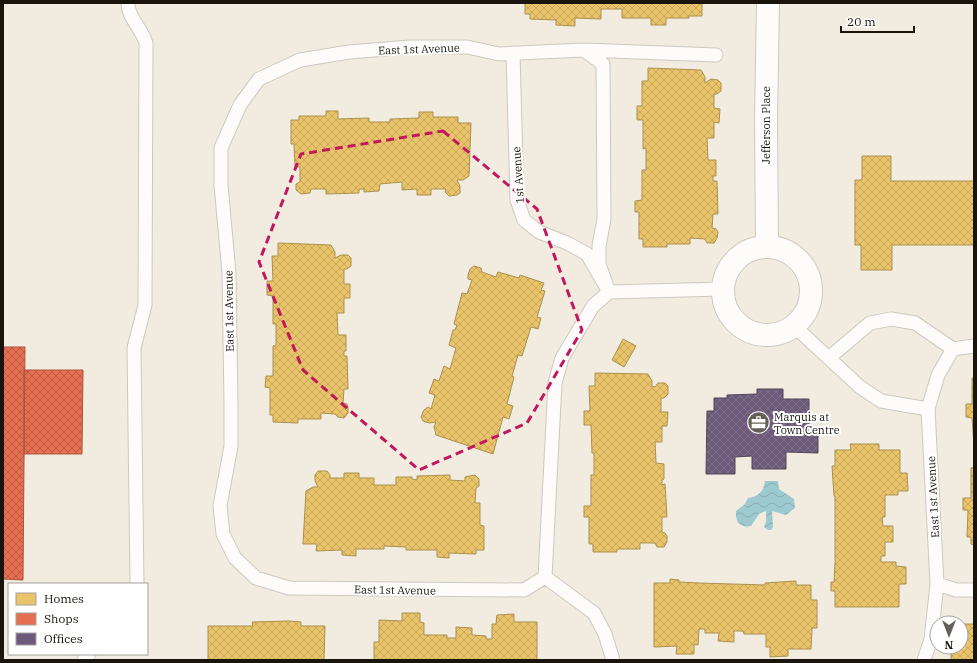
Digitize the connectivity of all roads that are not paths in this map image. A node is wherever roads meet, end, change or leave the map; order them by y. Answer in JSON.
{"nodes":[{"id":1,"x":128,"y":3,"type":"edge"},
{"id":2,"x":768,"y":3,"type":"edge"},
{"id":3,"x":584,"y":50,"type":"junction"},
{"id":4,"x":513,"y":53,"type":"junction"},
{"id":5,"x":716,"y":55,"type":"dead end"},
{"id":6,"x":767,"y":246,"type":"junction"},
{"id":7,"x":723,"y":289,"type":"junction"},
{"id":8,"x":610,"y":292,"type":"junction"},
{"id":9,"x":794,"y":326,"type":"junction"},
{"id":10,"x":974,"y":346,"type":"edge"},
{"id":11,"x":953,"y":349,"type":"junction"},
{"id":12,"x":830,"y":357,"type":"junction"},
{"id":13,"x":928,"y":409,"type":"junction"},
{"id":14,"x":545,"y":577,"type":"junction"},
{"id":15,"x":137,"y":583,"type":"edge"},
{"id":16,"x":937,"y":584,"type":"junction"},
{"id":17,"x":974,"y":590,"type":"edge"},
{"id":18,"x":613,"y":660,"type":"edge"},
{"id":19,"x":924,"y":660,"type":"edge"}],
"edges":[{"from":1,"to":15,"type":"lane"},
{"from":2,"to":6,"type":"street","name":"Jefferson Place"},
{"from":3,"to":4,"type":"lane","name":"East 1st Avenue"},
{"from":3,"to":5,"type":"lane","name":"East 1st Avenue"},
{"from":3,"to":8,"type":"lane"},
{"from":4,"to":8,"type":"lane","name":"1st Avenue"},
{"from":4,"to":14,"type":"lane","name":"East 1st Avenue"},
{"from":6,"to":7,"type":"street"},
{"from":6,"to":9,"type":"street"},
{"from":7,"to":8,"type":"lane"},
{"from":7,"to":9,"type":"street"},
{"from":8,"to":14,"type":"lane"},
{"from":9,"to":12,"type":"lane"},
{"from":10,"to":11,"type":"lane"},
{"from":11,"to":12,"type":"lane"},
{"from":11,"to":13,"type":"lane","name":"East 1st Avenue"},
{"from":12,"to":13,"type":"lane"},
{"from":13,"to":16,"type":"lane","name":"East 1st Avenue"},
{"from":14,"to":18,"type":"lane"},
{"from":16,"to":17,"type":"lane"},
{"from":16,"to":19,"type":"lane","name":"East 1st Avenue"}]}
